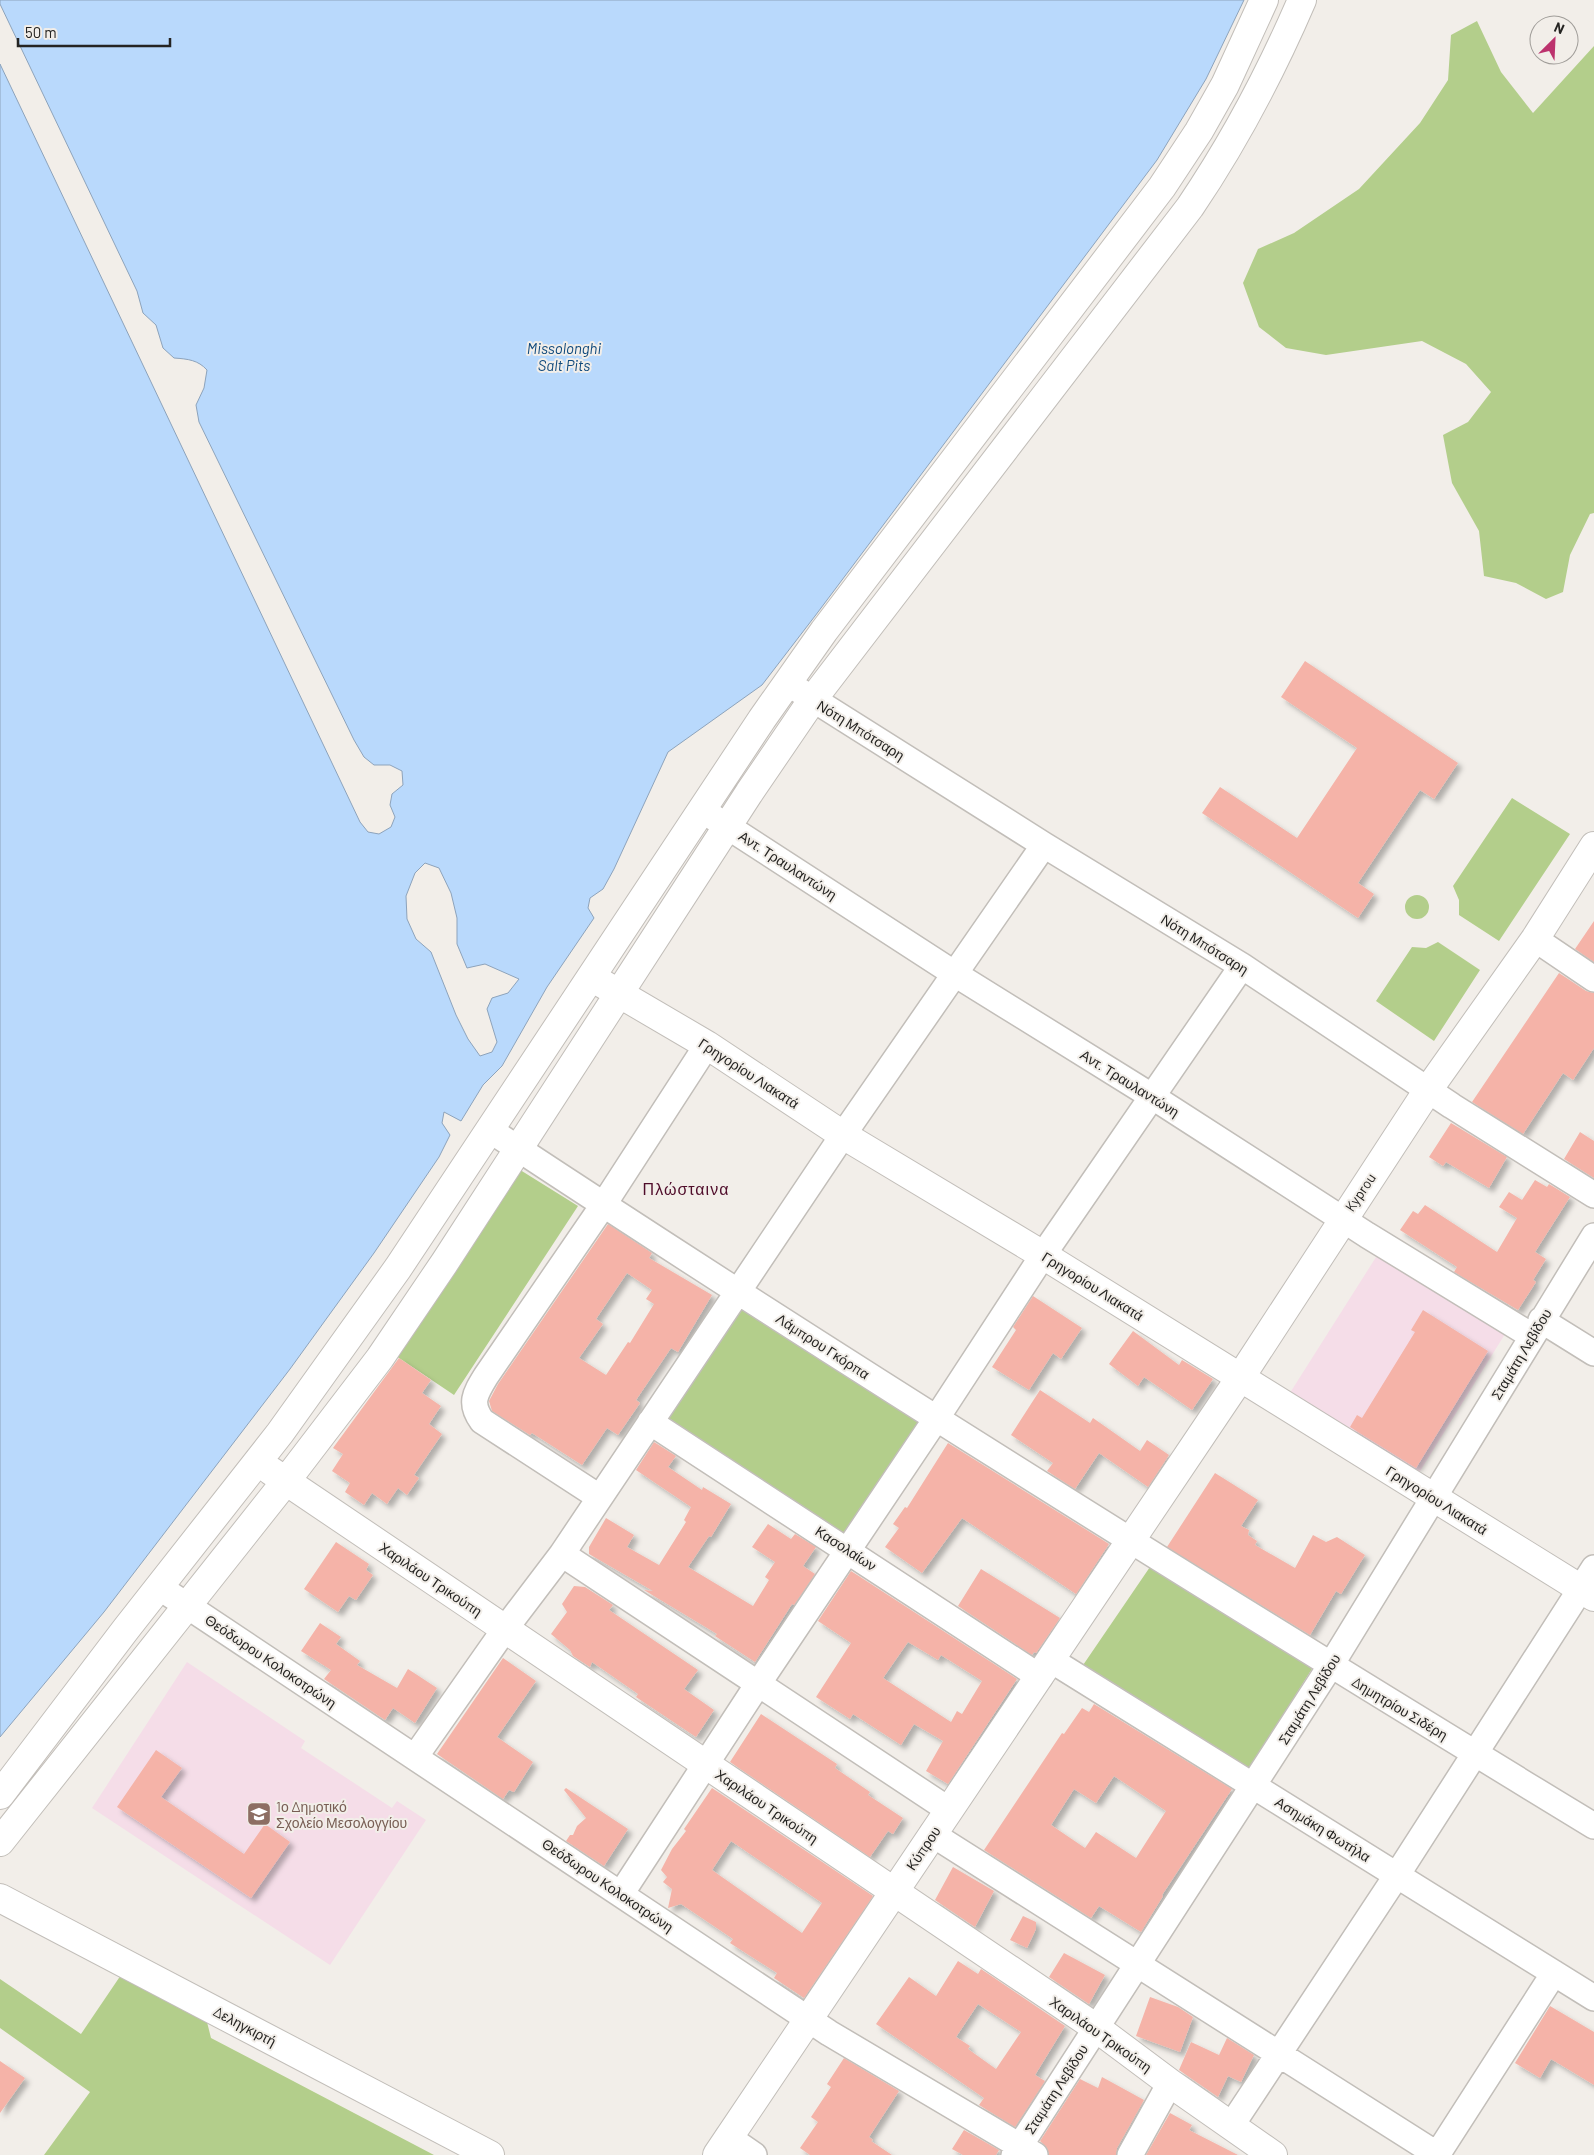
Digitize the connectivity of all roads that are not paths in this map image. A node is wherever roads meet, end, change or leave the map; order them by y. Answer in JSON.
{"nodes":[{"id":1,"x":1264,"y":0,"type":"edge"},
{"id":2,"x":1302,"y":0,"type":"edge"},
{"id":3,"x":789,"y":684,"type":"junction"},
{"id":4,"x":813,"y":698,"type":"junction"},
{"id":5,"x":702,"y":810,"type":"junction"},
{"id":6,"x":728,"y":826,"type":"junction"},
{"id":7,"x":1044,"y":845,"type":"junction"},
{"id":8,"x":1594,"y":846,"type":"edge"},
{"id":9,"x":1594,"y":870,"type":"edge"},
{"id":10,"x":1566,"y":890,"type":"junction"},
{"id":11,"x":1535,"y":939,"type":"junction"},
{"id":12,"x":1242,"y":966,"type":"junction"},
{"id":13,"x":955,"y":974,"type":"junction"},
{"id":14,"x":591,"y":977,"type":"junction"},
{"id":15,"x":1594,"y":979,"type":"edge"},
{"id":16,"x":619,"y":993,"type":"junction"},
{"id":17,"x":707,"y":1045,"type":"junction"},
{"id":18,"x":1428,"y":1090,"type":"junction"},
{"id":19,"x":1154,"y":1097,"type":"junction"},
{"id":20,"x":490,"y":1130,"type":"junction"},
{"id":21,"x":843,"y":1135,"type":"junction"},
{"id":22,"x":518,"y":1148,"type":"junction"},
{"id":23,"x":1594,"y":1195,"type":"edge"},
{"id":24,"x":604,"y":1204,"type":"junction"},
{"id":25,"x":1342,"y":1219,"type":"junction"},
{"id":26,"x":1594,"y":1236,"type":"edge"},
{"id":27,"x":1043,"y":1255,"type":"junction"},
{"id":28,"x":739,"y":1291,"type":"junction"},
{"id":29,"x":1537,"y":1328,"type":"junction"},
{"id":30,"x":1594,"y":1353,"type":"edge"},
{"id":31,"x":1240,"y":1378,"type":"junction"},
{"id":32,"x":936,"y":1419,"type":"junction"},
{"id":33,"x":650,"y":1422,"type":"junction"},
{"id":34,"x":257,"y":1462,"type":"junction"},
{"id":35,"x":286,"y":1481,"type":"junction"},
{"id":36,"x":599,"y":1498,"type":"junction"},
{"id":37,"x":1433,"y":1498,"type":"junction"},
{"id":38,"x":1130,"y":1541,"type":"junction"},
{"id":39,"x":848,"y":1549,"type":"junction"},
{"id":40,"x":562,"y":1554,"type":"junction"},
{"id":41,"x":1590,"y":1585,"type":"edge"},
{"id":42,"x":159,"y":1587,"type":"junction"},
{"id":43,"x":187,"y":1605,"type":"junction"},
{"id":44,"x":504,"y":1628,"type":"junction"},
{"id":45,"x":1331,"y":1665,"type":"junction"},
{"id":46,"x":1046,"y":1669,"type":"junction"},
{"id":47,"x":758,"y":1684,"type":"junction"},
{"id":48,"x":1475,"y":1754,"type":"junction"},
{"id":49,"x":415,"y":1756,"type":"junction"},
{"id":50,"x":705,"y":1765,"type":"junction"},
{"id":51,"x":1254,"y":1786,"type":"junction"},
{"id":52,"x":0,"y":1795,"type":"edge"},
{"id":53,"x":950,"y":1810,"type":"junction"},
{"id":54,"x":1594,"y":1826,"type":"edge"},
{"id":55,"x":932,"y":1834,"type":"junction"},
{"id":56,"x":0,"y":1842,"type":"edge"},
{"id":57,"x":1397,"y":1875,"type":"junction"},
{"id":58,"x":894,"y":1892,"type":"junction"},
{"id":59,"x":621,"y":1894,"type":"junction"},
{"id":60,"x":0,"y":1898,"type":"edge"},
{"id":61,"x":1136,"y":1964,"type":"junction"},
{"id":62,"x":1554,"y":1973,"type":"junction"},
{"id":63,"x":1594,"y":1998,"type":"edge"},
{"id":64,"x":808,"y":2018,"type":"junction"},
{"id":65,"x":1095,"y":2027,"type":"junction"},
{"id":66,"x":1278,"y":2054,"type":"junction"},
{"id":67,"x":1170,"y":2083,"type":"junction"},
{"id":68,"x":1231,"y":2126,"type":"junction"},
{"id":69,"x":722,"y":2146,"type":"edge"},
{"id":70,"x":1258,"y":2151,"type":"edge"},
{"id":71,"x":1023,"y":2152,"type":"edge"},
{"id":72,"x":490,"y":2155,"type":"edge"},
{"id":73,"x":754,"y":2155,"type":"edge"},
{"id":74,"x":1130,"y":2155,"type":"edge"},
{"id":75,"x":1438,"y":2155,"type":"edge"}],
"edges":[{"from":1,"to":3,"type":"street"},
{"from":2,"to":4,"type":"street"},
{"from":3,"to":4,"type":"street","name":"Νότη Μπότσαρη"},
{"from":3,"to":5,"type":"street"},
{"from":4,"to":6,"type":"street"},
{"from":4,"to":7,"type":"street","name":"Νότη Μπότσαρη"},
{"from":5,"to":6,"type":"street","name":"Αντ. Τραυλαντώνη"},
{"from":5,"to":14,"type":"street"},
{"from":6,"to":13,"type":"street","name":"Αντ. Τραυλαντώνη"},
{"from":6,"to":16,"type":"street"},
{"from":7,"to":12,"type":"street","name":"Νότη Μπότσαρη"},
{"from":7,"to":13,"type":"street"},
{"from":8,"to":10,"type":"street","name":"Kyprou"},
{"from":9,"to":10,"type":"street"},
{"from":10,"to":11,"type":"street","name":"Kyprou"},
{"from":11,"to":15,"type":"street"},
{"from":11,"to":18,"type":"street","name":"Kyprou"},
{"from":12,"to":18,"type":"street","name":"Νότη Μπότσαρη"},
{"from":12,"to":19,"type":"street"},
{"from":13,"to":19,"type":"street","name":"Αντ. Τραυλαντώνη"},
{"from":13,"to":21,"type":"street"},
{"from":14,"to":16,"type":"street","name":"Γρηγορίου Λιακατά"},
{"from":14,"to":20,"type":"street"},
{"from":16,"to":17,"type":"street","name":"Γρηγορίου Λιακατά"},
{"from":16,"to":22,"type":"street"},
{"from":17,"to":21,"type":"street","name":"Γρηγορίου Λιακατά"},
{"from":17,"to":24,"type":"street"},
{"from":18,"to":23,"type":"street","name":"Νότη Μπότσαρη"},
{"from":18,"to":25,"type":"street","name":"Kyprou"},
{"from":19,"to":25,"type":"street","name":"Αντ. Τραυλαντώνη"},
{"from":19,"to":27,"type":"street"},
{"from":20,"to":22,"type":"street","name":"Λάμπρου Γκόρπα"},
{"from":20,"to":34,"type":"street"},
{"from":21,"to":27,"type":"street","name":"Γρηγορίου Λιακατά"},
{"from":21,"to":28,"type":"street"},
{"from":22,"to":24,"type":"street","name":"Λάμπρου Γκόρπα"},
{"from":22,"to":35,"type":"street"},
{"from":24,"to":28,"type":"street","name":"Λάμπρου Γκόρπα"},
{"from":24,"to":36,"type":"street"},
{"from":25,"to":29,"type":"street","name":"Αντ. Τραυλαντώνη"},
{"from":25,"to":31,"type":"street","name":"Kyprou"},
{"from":26,"to":29,"type":"street","name":"Σταμάτη Λεβίδου"},
{"from":27,"to":31,"type":"street","name":"Γρηγορίου Λιακατά"},
{"from":27,"to":32,"type":"street"},
{"from":28,"to":32,"type":"street","name":"Λάμπρου Γκόρπα"},
{"from":28,"to":33,"type":"street"},
{"from":29,"to":30,"type":"street","name":"Αντ. Τραυλαντώνη"},
{"from":29,"to":37,"type":"street","name":"Σταμάτη Λεβίδου"},
{"from":31,"to":37,"type":"street","name":"Γρηγορίου Λιακατά"},
{"from":31,"to":38,"type":"street","name":"Kyprou"},
{"from":32,"to":38,"type":"street","name":"Λάμπρου Γκόρπα"},
{"from":32,"to":39,"type":"street"},
{"from":33,"to":36,"type":"street"},
{"from":33,"to":39,"type":"street","name":"Κασολαίων"},
{"from":34,"to":35,"type":"street","name":"Χαριλάου Τρικούπη"},
{"from":34,"to":42,"type":"street"},
{"from":35,"to":43,"type":"street"},
{"from":35,"to":44,"type":"street","name":"Χαριλάου Τρικούπη"},
{"from":36,"to":40,"type":"street"},
{"from":37,"to":41,"type":"street","name":"Γρηγορίου Λιακατά"},
{"from":37,"to":45,"type":"street","name":"Σταμάτη Λεβίδου"},
{"from":38,"to":45,"type":"street","name":"Δημητρίου Σιδέρη"},
{"from":38,"to":46,"type":"street","name":"Κύπρου"},
{"from":39,"to":46,"type":"street","name":"Κασολαίων"},
{"from":39,"to":47,"type":"street"},
{"from":40,"to":44,"type":"street"},
{"from":40,"to":47,"type":"street"},
{"from":41,"to":48,"type":"street"},
{"from":42,"to":43,"type":"street","name":"Θεόδωρου Κολοκοτρώνη"},
{"from":42,"to":52,"type":"street"},
{"from":43,"to":49,"type":"street","name":"Θεόδωρου Κολοκοτρώνη"},
{"from":43,"to":56,"type":"street"},
{"from":44,"to":49,"type":"street"},
{"from":44,"to":50,"type":"street","name":"Χαριλάου Τρικούπη"},
{"from":45,"to":48,"type":"street","name":"Δημητρίου Σιδέρη"},
{"from":45,"to":51,"type":"street","name":"Σταμάτη Λεβίδου"},
{"from":46,"to":51,"type":"street","name":"Ασημάκη Φωτήλα"},
{"from":46,"to":53,"type":"street","name":"Κύπρου"},
{"from":47,"to":50,"type":"street"},
{"from":47,"to":53,"type":"street"},
{"from":48,"to":54,"type":"street","name":"Δημητρίου Σιδέρη"},
{"from":48,"to":57,"type":"street"},
{"from":49,"to":59,"type":"street","name":"Θεόδωρου Κολοκοτρώνη"},
{"from":50,"to":58,"type":"street","name":"Χαριλάου Τρικούπη"},
{"from":50,"to":59,"type":"street"},
{"from":51,"to":57,"type":"street","name":"Ασημάκη Φωτήλα"},
{"from":51,"to":61,"type":"street","name":"Σταμάτη Λεβίδου"},
{"from":53,"to":55,"type":"street","name":"Κύπρου"},
{"from":55,"to":58,"type":"street","name":"Κύπρου"},
{"from":55,"to":61,"type":"street"},
{"from":57,"to":62,"type":"street","name":"Ασημάκη Φωτήλα"},
{"from":57,"to":66,"type":"street"},
{"from":58,"to":64,"type":"street","name":"Κύπρου"},
{"from":58,"to":65,"type":"street","name":"Χαριλάου Τρικούπη"},
{"from":59,"to":64,"type":"street","name":"Θεόδωρου Κολοκοτρώνη"},
{"from":60,"to":72,"type":"street","name":"Δεληγκιρτή"},
{"from":61,"to":65,"type":"street","name":"Σταμάτη Λεβίδου"},
{"from":61,"to":66,"type":"street"},
{"from":62,"to":63,"type":"street","name":"Ασημάκη Φωτήλα"},
{"from":62,"to":75,"type":"street"},
{"from":64,"to":69,"type":"street","name":"Κύπρου"},
{"from":64,"to":71,"type":"street","name":"Θεόδωρου Κολοκοτρώνη"},
{"from":65,"to":67,"type":"street","name":"Χαριλάου Τρικούπη"},
{"from":65,"to":71,"type":"street","name":"Σταμάτη Λεβίδου"},
{"from":66,"to":68,"type":"street"},
{"from":66,"to":75,"type":"street"},
{"from":67,"to":68,"type":"street","name":"Χαριλάου Τρικούπη"},
{"from":67,"to":74,"type":"street"},
{"from":68,"to":70,"type":"street","name":"Χαριλάου Τρικούπη"},
{"from":69,"to":73,"type":"street"}]}
